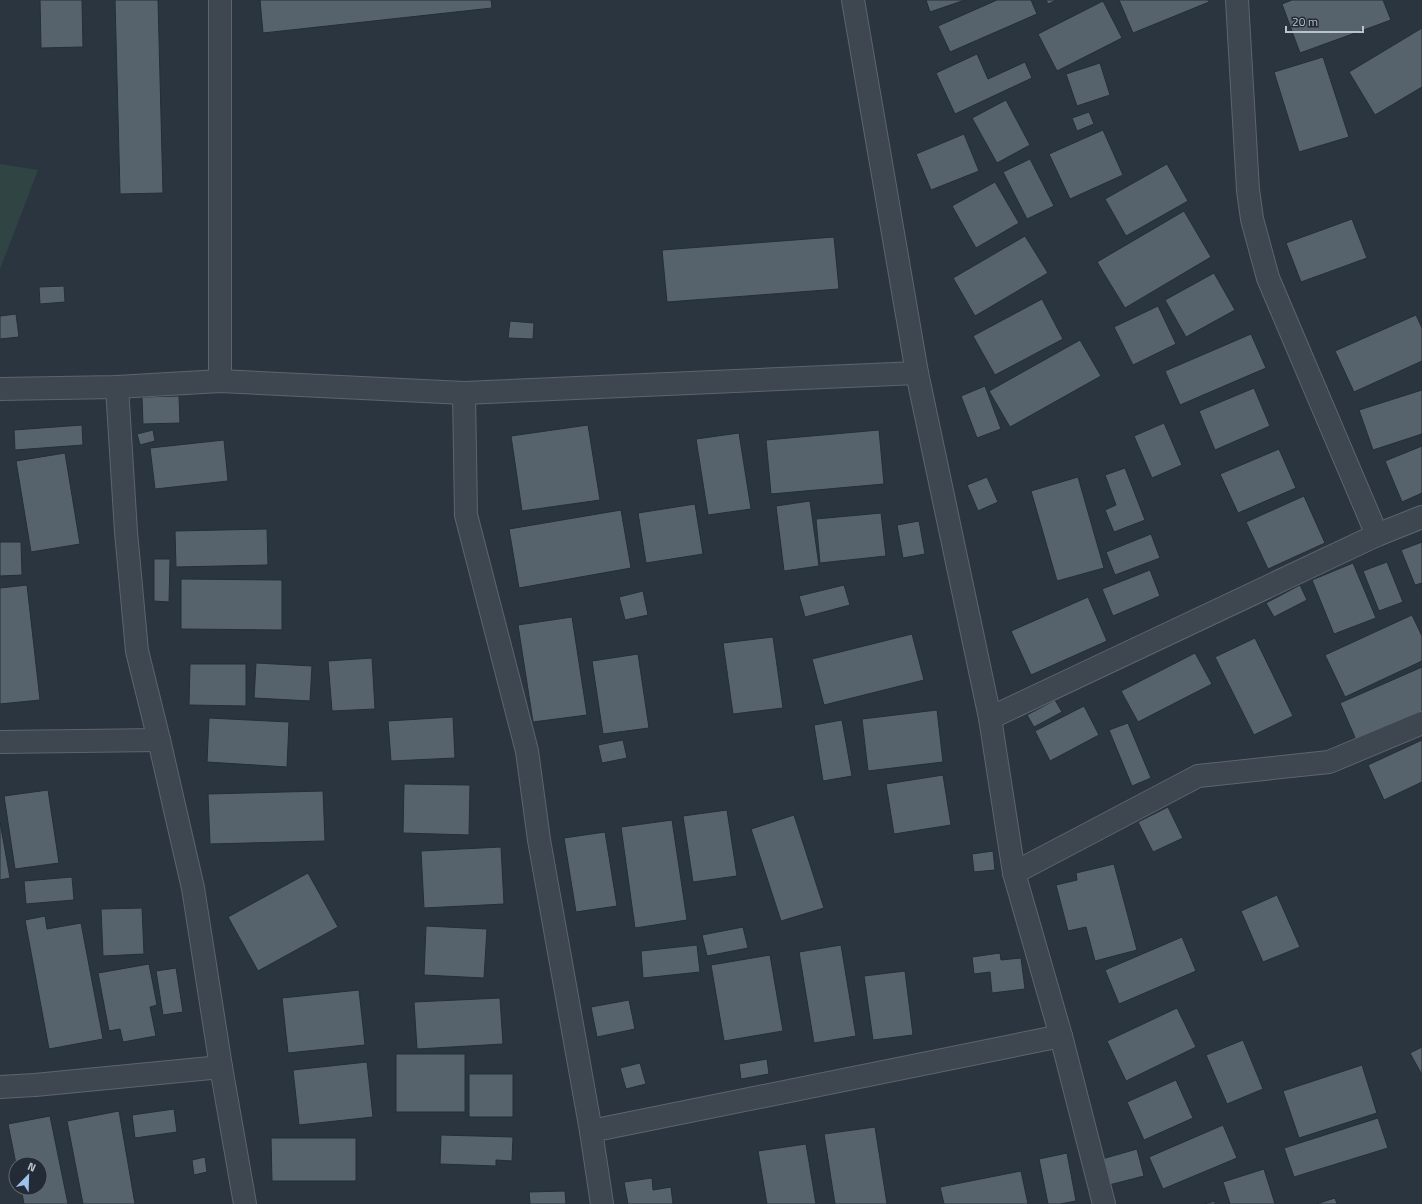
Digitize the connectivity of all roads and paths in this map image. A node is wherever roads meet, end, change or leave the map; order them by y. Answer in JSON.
{"nodes":[{"id":1,"x":220,"y":0,"type":"edge"},
{"id":2,"x":853,"y":0,"type":"edge"},
{"id":3,"x":1237,"y":0,"type":"edge"},
{"id":4,"x":917,"y":373,"type":"junction"},
{"id":5,"x":220,"y":380,"type":"junction"},
{"id":6,"x":117,"y":387,"type":"junction"},
{"id":7,"x":0,"y":389,"type":"edge"},
{"id":8,"x":464,"y":393,"type":"junction"},
{"id":9,"x":1422,"y":517,"type":"edge"},
{"id":10,"x":1377,"y":535,"type":"junction"},
{"id":11,"x":990,"y":718,"type":"junction"},
{"id":12,"x":1422,"y":723,"type":"edge"},
{"id":13,"x":159,"y":740,"type":"junction"},
{"id":14,"x":0,"y":742,"type":"edge"},
{"id":15,"x":1014,"y":873,"type":"junction"},
{"id":16,"x":1061,"y":1036,"type":"junction"},
{"id":17,"x":221,"y":1067,"type":"junction"},
{"id":18,"x":0,"y":1087,"type":"edge"},
{"id":19,"x":591,"y":1130,"type":"junction"},
{"id":20,"x":245,"y":1204,"type":"edge"},
{"id":21,"x":602,"y":1204,"type":"edge"},
{"id":22,"x":1104,"y":1204,"type":"edge"}],
"edges":[{"from":1,"to":5,"type":"street"},
{"from":2,"to":4,"type":"street"},
{"from":3,"to":10,"type":"street"},
{"from":4,"to":8,"type":"street"},
{"from":4,"to":11,"type":"street"},
{"from":5,"to":6,"type":"street"},
{"from":5,"to":8,"type":"street"},
{"from":6,"to":7,"type":"street"},
{"from":6,"to":13,"type":"street"},
{"from":8,"to":19,"type":"street"},
{"from":9,"to":10,"type":"street"},
{"from":10,"to":11,"type":"street"},
{"from":11,"to":15,"type":"street"},
{"from":12,"to":15,"type":"street"},
{"from":13,"to":14,"type":"street"},
{"from":13,"to":17,"type":"street"},
{"from":15,"to":16,"type":"street"},
{"from":16,"to":19,"type":"street"},
{"from":16,"to":22,"type":"street"},
{"from":17,"to":18,"type":"street"},
{"from":17,"to":20,"type":"street"},
{"from":19,"to":21,"type":"street"}]}
